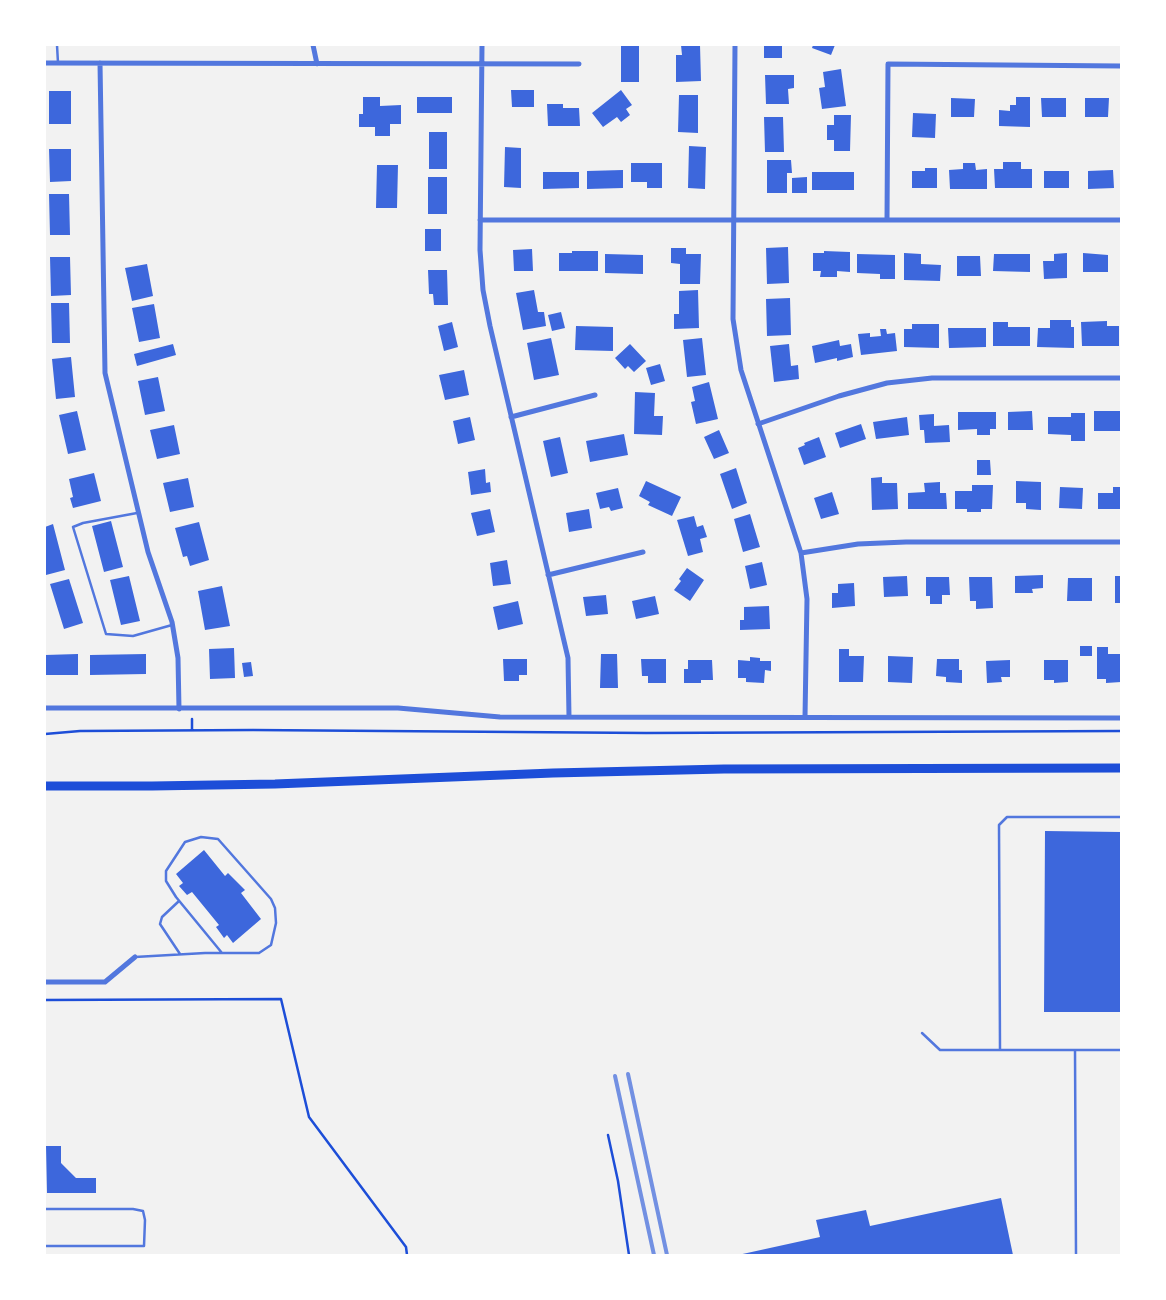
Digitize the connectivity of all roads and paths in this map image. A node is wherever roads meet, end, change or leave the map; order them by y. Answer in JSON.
{"nodes":[{"id":1,"x":57,"y":45,"type":"edge"},
{"id":2,"x":313,"y":45,"type":"edge"},
{"id":3,"x":482,"y":45,"type":"edge"},
{"id":4,"x":735,"y":45,"type":"edge"},
{"id":5,"x":45,"y":63,"type":"edge"},
{"id":6,"x":58,"y":63,"type":"junction"},
{"id":7,"x":100,"y":63,"type":"junction"},
{"id":8,"x":317,"y":64,"type":"junction"},
{"id":9,"x":482,"y":64,"type":"junction"},
{"id":10,"x":579,"y":64,"type":"dead end"},
{"id":11,"x":1121,"y":66,"type":"edge"},
{"id":12,"x":480,"y":220,"type":"junction"},
{"id":13,"x":734,"y":220,"type":"junction"},
{"id":14,"x":887,"y":220,"type":"junction"},
{"id":15,"x":1121,"y":220,"type":"edge"},
{"id":16,"x":1121,"y":378,"type":"edge"},
{"id":17,"x":595,"y":395,"type":"dead end"},
{"id":18,"x":511,"y":417,"type":"junction"},
{"id":19,"x":758,"y":424,"type":"junction"},
{"id":20,"x":139,"y":512,"type":"junction"},
{"id":21,"x":1121,"y":542,"type":"edge"},
{"id":22,"x":643,"y":552,"type":"dead end"},
{"id":23,"x":802,"y":553,"type":"junction"},
{"id":24,"x":548,"y":574,"type":"junction"},
{"id":25,"x":172,"y":625,"type":"junction"},
{"id":26,"x":45,"y":708,"type":"edge"},
{"id":27,"x":179,"y":709,"type":"junction"},
{"id":28,"x":569,"y":717,"type":"junction"},
{"id":29,"x":806,"y":718,"type":"junction"},
{"id":30,"x":1121,"y":718,"type":"edge"},
{"id":31,"x":192,"y":719,"type":"dead end"},
{"id":32,"x":192,"y":730,"type":"junction"},
{"id":33,"x":1121,"y":731,"type":"edge"},
{"id":34,"x":45,"y":734,"type":"edge"},
{"id":35,"x":1121,"y":768,"type":"edge"},
{"id":36,"x":45,"y":786,"type":"edge"},
{"id":37,"x":1121,"y":817,"type":"edge"},
{"id":38,"x":179,"y":901,"type":"junction"},
{"id":39,"x":222,"y":953,"type":"junction"},
{"id":40,"x":180,"y":954,"type":"junction"},
{"id":41,"x":135,"y":957,"type":"joint"},
{"id":42,"x":45,"y":982,"type":"edge"},
{"id":43,"x":45,"y":1000,"type":"edge"},
{"id":44,"x":922,"y":1033,"type":"dead end"},
{"id":45,"x":1000,"y":1050,"type":"junction"},
{"id":46,"x":1076,"y":1050,"type":"junction"},
{"id":47,"x":1121,"y":1050,"type":"edge"},
{"id":48,"x":608,"y":1135,"type":"dead end"},
{"id":49,"x":45,"y":1209,"type":"edge"},
{"id":50,"x":45,"y":1246,"type":"edge"},
{"id":51,"x":407,"y":1255,"type":"edge"},
{"id":52,"x":629,"y":1255,"type":"edge"},
{"id":53,"x":1076,"y":1255,"type":"edge"}],
"edges":[{"from":1,"to":6,"type":"lane"},
{"from":2,"to":8,"type":"street"},
{"from":3,"to":9,"type":"street"},
{"from":4,"to":13,"type":"street"},
{"from":5,"to":6,"type":"street"},
{"from":6,"to":7,"type":"street"},
{"from":7,"to":8,"type":"street"},
{"from":7,"to":20,"type":"street"},
{"from":8,"to":9,"type":"street"},
{"from":9,"to":10,"type":"street"},
{"from":9,"to":12,"type":"street"},
{"from":11,"to":14,"type":"street"},
{"from":12,"to":13,"type":"street"},
{"from":12,"to":18,"type":"street"},
{"from":13,"to":14,"type":"street"},
{"from":13,"to":19,"type":"street"},
{"from":14,"to":15,"type":"street"},
{"from":16,"to":19,"type":"street"},
{"from":17,"to":18,"type":"street"},
{"from":18,"to":24,"type":"street"},
{"from":19,"to":23,"type":"street"},
{"from":20,"to":25,"type":"street"},
{"from":20,"to":25,"type":"lane"},
{"from":21,"to":23,"type":"street"},
{"from":22,"to":24,"type":"street"},
{"from":23,"to":29,"type":"street"},
{"from":24,"to":28,"type":"street"},
{"from":25,"to":27,"type":"street"},
{"from":26,"to":27,"type":"street"},
{"from":27,"to":28,"type":"street"},
{"from":28,"to":29,"type":"street"},
{"from":29,"to":30,"type":"street"},
{"from":31,"to":32,"type":"path"},
{"from":32,"to":33,"type":"path"},
{"from":32,"to":34,"type":"path"},
{"from":35,"to":36,"type":"main road"},
{"from":37,"to":45,"type":"lane"},
{"from":38,"to":39,"type":"lane"},
{"from":38,"to":39,"type":"lane"},
{"from":38,"to":40,"type":"lane"},
{"from":39,"to":40,"type":"lane"},
{"from":40,"to":41,"type":"lane"},
{"from":41,"to":42,"type":"street"},
{"from":43,"to":51,"type":"path"},
{"from":44,"to":45,"type":"lane"},
{"from":45,"to":46,"type":"lane"},
{"from":46,"to":47,"type":"lane"},
{"from":46,"to":53,"type":"lane"},
{"from":48,"to":52,"type":"path"},
{"from":49,"to":50,"type":"lane"}]}
